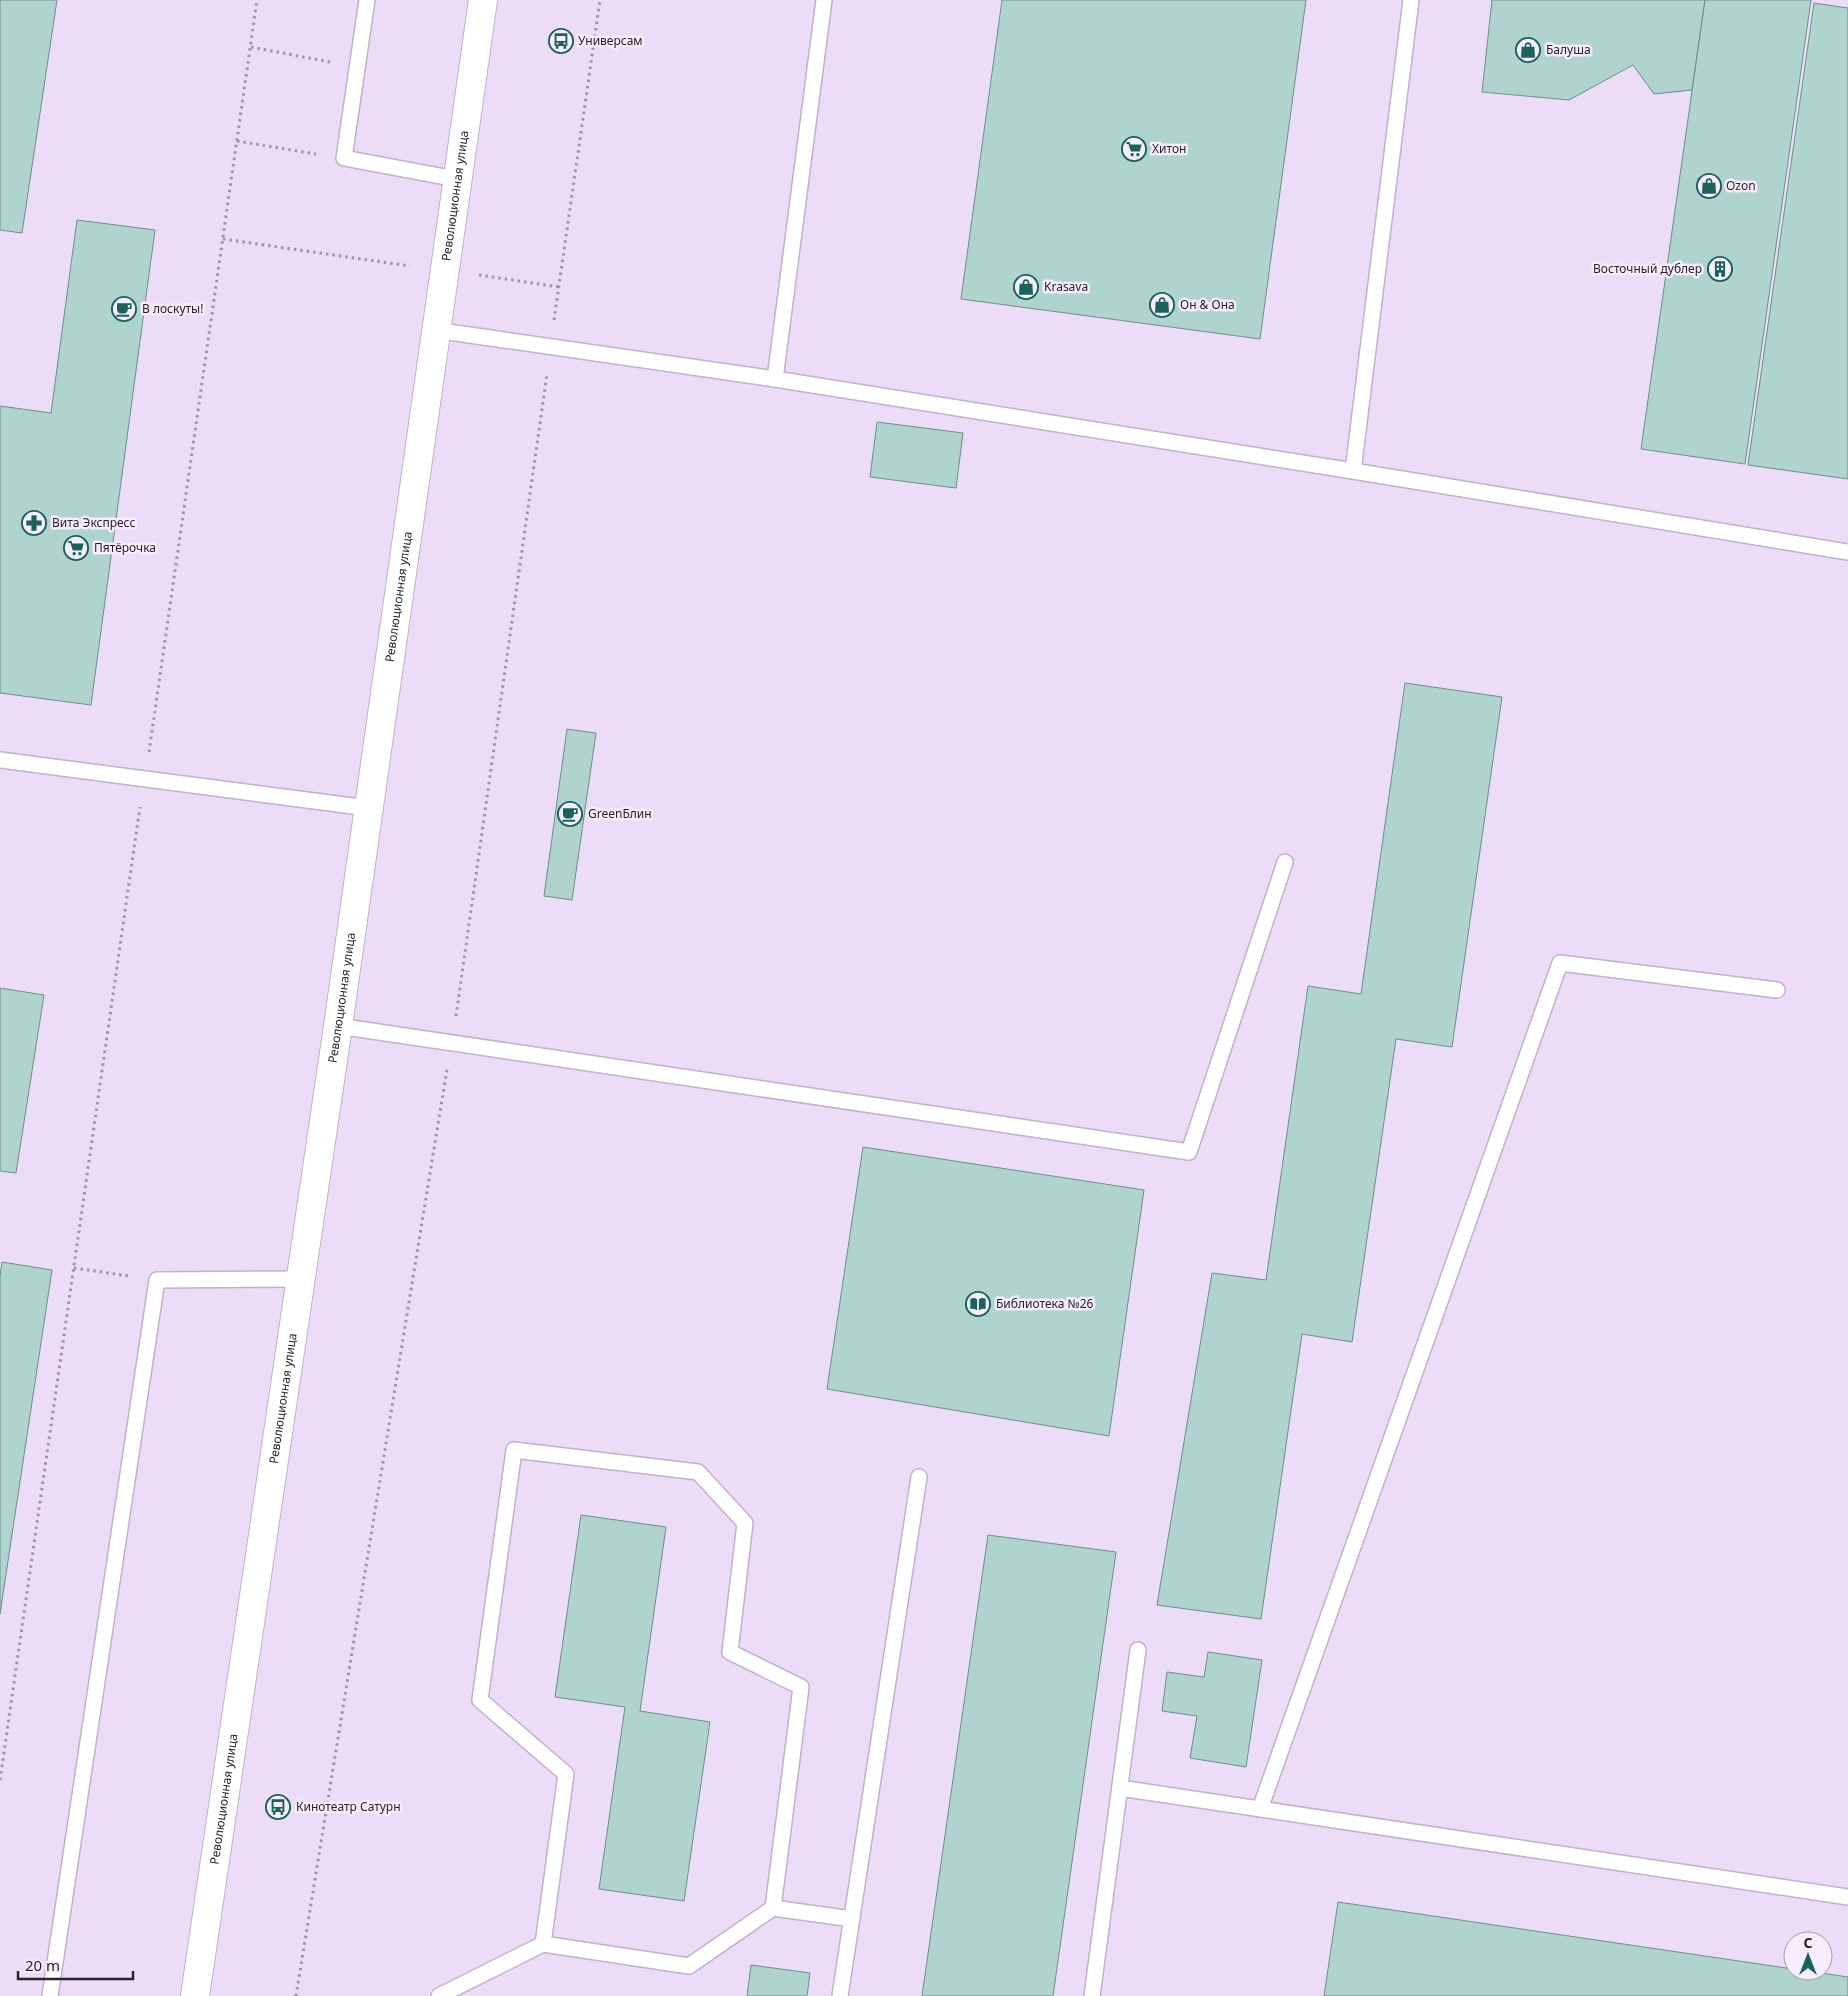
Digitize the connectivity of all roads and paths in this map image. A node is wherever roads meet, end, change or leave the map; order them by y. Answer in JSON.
{"nodes":[{"id":1,"x":258,"y":0,"type":"edge"},
{"id":2,"x":368,"y":0,"type":"edge"},
{"id":3,"x":483,"y":0,"type":"edge"},
{"id":4,"x":600,"y":0,"type":"edge"},
{"id":5,"x":824,"y":0,"type":"edge"},
{"id":6,"x":1411,"y":0,"type":"edge"},
{"id":7,"x":251,"y":47,"type":"junction"},
{"id":8,"x":358,"y":66,"type":"junction"},
{"id":9,"x":237,"y":141,"type":"junction"},
{"id":10,"x":344,"y":158,"type":"junction"},
{"id":11,"x":456,"y":179,"type":"junction"},
{"id":12,"x":223,"y":239,"type":"junction"},
{"id":13,"x":444,"y":270,"type":"junction"},
{"id":14,"x":559,"y":286,"type":"junction"},
{"id":15,"x":435,"y":330,"type":"junction"},
{"id":16,"x":551,"y":347,"type":"junction"},
{"id":17,"x":775,"y":379,"type":"junction"},
{"id":18,"x":1353,"y":470,"type":"junction"},
{"id":19,"x":1848,"y":552,"type":"edge"},
{"id":20,"x":0,"y":760,"type":"edge"},
{"id":21,"x":144,"y":780,"type":"junction"},
{"id":22,"x":368,"y":808,"type":"junction"},
{"id":23,"x":1285,"y":862,"type":"dead end"},
{"id":24,"x":1777,"y":990,"type":"dead end"},
{"id":25,"x":338,"y":1026,"type":"junction"},
{"id":26,"x":452,"y":1042,"type":"junction"},
{"id":27,"x":74,"y":1268,"type":"junction"},
{"id":28,"x":299,"y":1278,"type":"junction"},
{"id":29,"x":157,"y":1280,"type":"junction"},
{"id":30,"x":919,"y":1477,"type":"dead end"},
{"id":31,"x":1138,"y":1650,"type":"dead end"},
{"id":32,"x":0,"y":1780,"type":"edge"},
{"id":33,"x":1120,"y":1788,"type":"junction"},
{"id":34,"x":1260,"y":1809,"type":"junction"},
{"id":35,"x":1848,"y":1897,"type":"edge"},
{"id":36,"x":773,"y":1908,"type":"junction"},
{"id":37,"x":852,"y":1919,"type":"junction"},
{"id":38,"x":543,"y":1944,"type":"junction"},
{"id":39,"x":50,"y":1996,"type":"edge"},
{"id":40,"x":195,"y":1996,"type":"edge"},
{"id":41,"x":296,"y":1996,"type":"edge"},
{"id":42,"x":439,"y":1996,"type":"edge"},
{"id":43,"x":840,"y":1996,"type":"edge"},
{"id":44,"x":1092,"y":1996,"type":"edge"}],
"edges":[{"from":1,"to":7,"type":"path"},
{"from":2,"to":8,"type":"lane"},
{"from":3,"to":11,"type":"main road","name":"Революционная улица"},
{"from":4,"to":14,"type":"path"},
{"from":5,"to":17,"type":"lane"},
{"from":6,"to":18,"type":"lane"},
{"from":7,"to":8,"type":"path"},
{"from":7,"to":9,"type":"path"},
{"from":8,"to":10,"type":"lane"},
{"from":9,"to":10,"type":"path"},
{"from":9,"to":12,"type":"path"},
{"from":10,"to":11,"type":"lane"},
{"from":11,"to":13,"type":"main road","name":"Революционная улица"},
{"from":12,"to":13,"type":"path"},
{"from":12,"to":21,"type":"path"},
{"from":13,"to":14,"type":"path"},
{"from":13,"to":15,"type":"main road","name":"Революционная улица"},
{"from":14,"to":16,"type":"path"},
{"from":15,"to":16,"type":"lane"},
{"from":15,"to":22,"type":"main road","name":"Революционная улица"},
{"from":16,"to":17,"type":"lane"},
{"from":16,"to":26,"type":"path"},
{"from":17,"to":18,"type":"lane"},
{"from":18,"to":19,"type":"lane"},
{"from":20,"to":21,"type":"lane"},
{"from":21,"to":22,"type":"lane"},
{"from":21,"to":27,"type":"path"},
{"from":22,"to":25,"type":"main road","name":"Революционная улица"},
{"from":23,"to":26,"type":"lane"},
{"from":24,"to":34,"type":"lane"},
{"from":25,"to":26,"type":"lane"},
{"from":25,"to":28,"type":"main road","name":"Революционная улица"},
{"from":26,"to":41,"type":"path"},
{"from":27,"to":29,"type":"path"},
{"from":27,"to":32,"type":"path"},
{"from":28,"to":29,"type":"lane"},
{"from":28,"to":40,"type":"main road","name":"Революционная улица"},
{"from":29,"to":39,"type":"lane"},
{"from":30,"to":37,"type":"lane"},
{"from":31,"to":33,"type":"lane"},
{"from":33,"to":34,"type":"lane"},
{"from":33,"to":44,"type":"lane"},
{"from":34,"to":35,"type":"lane"},
{"from":36,"to":37,"type":"lane"},
{"from":36,"to":38,"type":"lane"},
{"from":36,"to":38,"type":"lane"},
{"from":37,"to":43,"type":"lane"},
{"from":38,"to":42,"type":"lane"}]}
